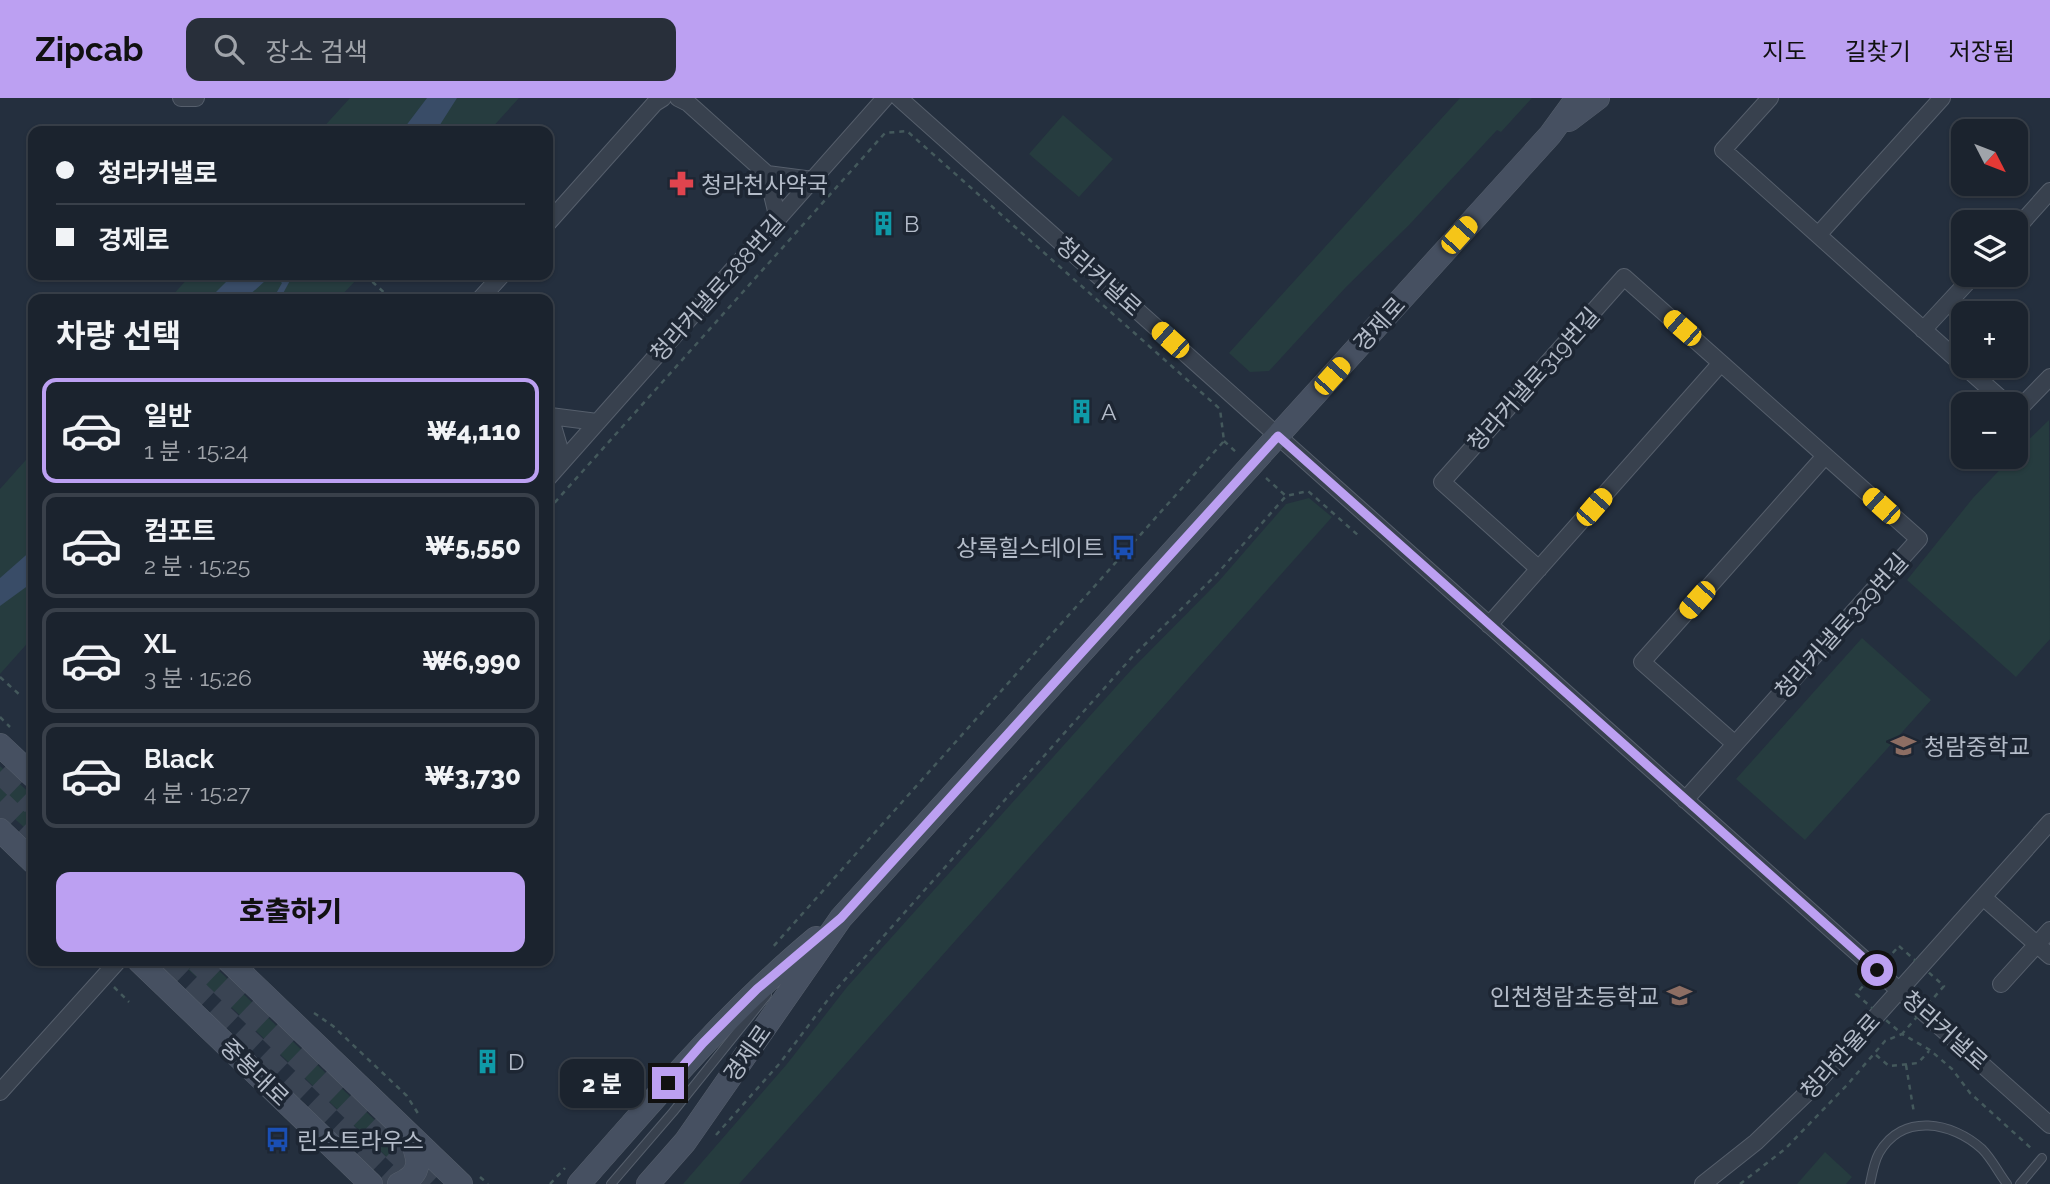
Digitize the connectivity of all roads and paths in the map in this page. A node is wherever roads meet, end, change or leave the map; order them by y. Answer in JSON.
{"nodes":[{"id":1,"x":181,"y":98,"type":"edge"},
{"id":2,"x":196,"y":98,"type":"edge"},
{"id":3,"x":663,"y":98,"type":"edge"},
{"id":4,"x":678,"y":98,"type":"edge"},
{"id":5,"x":885,"y":98,"type":"edge"},
{"id":6,"x":899,"y":98,"type":"edge"},
{"id":7,"x":1577,"y":98,"type":"edge"},
{"id":8,"x":1598,"y":98,"type":"edge"},
{"id":9,"x":1769,"y":98,"type":"edge"},
{"id":10,"x":1942,"y":98,"type":"edge"},
{"id":11,"x":1550,"y":135,"type":"junction"},
{"id":12,"x":767,"y":174,"type":"junction"},
{"id":13,"x":813,"y":180,"type":"junction"},
{"id":14,"x":2050,"y":191,"type":"edge"},
{"id":15,"x":2028,"y":216,"type":"edge"},
{"id":16,"x":553,"y":217,"type":"edge"},
{"id":17,"x":778,"y":219,"type":"junction"},
{"id":18,"x":1818,"y":235,"type":"junction"},
{"id":19,"x":370,"y":280,"type":"edge"},
{"id":20,"x":497,"y":280,"type":"edge"},
{"id":21,"x":1963,"y":287,"type":"edge"},
{"id":22,"x":386,"y":294,"type":"edge"},
{"id":23,"x":485,"y":294,"type":"edge"},
{"id":24,"x":1923,"y":330,"type":"junction"},
{"id":25,"x":1951,"y":355,"type":"edge"},
{"id":26,"x":1721,"y":363,"type":"junction"},
{"id":27,"x":2050,"y":377,"type":"edge"},
{"id":28,"x":1978,"y":378,"type":"edge"},
{"id":29,"x":1993,"y":392,"type":"edge"},
{"id":30,"x":2028,"y":400,"type":"edge"},
{"id":31,"x":1772,"y":410,"type":"joint"},
{"id":32,"x":553,"y":416,"type":"edge"},
{"id":33,"x":597,"y":422,"type":"junction"},
{"id":34,"x":553,"y":427,"type":"edge"},
{"id":35,"x":1278,"y":436,"type":"junction"},
{"id":36,"x":1825,"y":456,"type":"junction"},
{"id":37,"x":564,"y":460,"type":"junction"},
{"id":38,"x":553,"y":472,"type":"edge"},
{"id":39,"x":553,"y":504,"type":"edge"},
{"id":40,"x":1359,"y":536,"type":"dead end"},
{"id":41,"x":1539,"y":569,"type":"junction"},
{"id":42,"x":1489,"y":625,"type":"junction"},
{"id":43,"x":0,"y":677,"type":"edge"},
{"id":44,"x":21,"y":696,"type":"dead end"},
{"id":45,"x":1735,"y":744,"type":"junction"},
{"id":46,"x":0,"y":745,"type":"edge"},
{"id":47,"x":28,"y":771,"type":"edge"},
{"id":48,"x":1685,"y":800,"type":"junction"},
{"id":49,"x":2050,"y":822,"type":"edge"},
{"id":50,"x":0,"y":830,"type":"edge"},
{"id":51,"x":28,"y":857,"type":"edge"},
{"id":52,"x":1983,"y":897,"type":"junction"},
{"id":53,"x":841,"y":918,"type":"junction"},
{"id":54,"x":2050,"y":930,"type":"edge"},
{"id":55,"x":2037,"y":944,"type":"junction"},
{"id":56,"x":806,"y":947,"type":"junction"},
{"id":57,"x":769,"y":951,"type":"dead end"},
{"id":58,"x":2050,"y":956,"type":"edge"},
{"id":59,"x":113,"y":966,"type":"edge"},
{"id":60,"x":144,"y":966,"type":"edge"},
{"id":61,"x":234,"y":966,"type":"edge"},
{"id":62,"x":2001,"y":984,"type":"dead end"},
{"id":63,"x":1900,"y":989,"type":"junction"},
{"id":64,"x":1930,"y":1050,"type":"junction"},
{"id":65,"x":1876,"y":1055,"type":"dead end"},
{"id":66,"x":1906,"y":1065,"type":"junction"},
{"id":67,"x":1,"y":1089,"type":"edge"},
{"id":68,"x":2050,"y":1125,"type":"edge"},
{"id":69,"x":1917,"y":1127,"type":"junction"},
{"id":70,"x":409,"y":1134,"type":"junction"},
{"id":71,"x":708,"y":1144,"type":"dead end"},
{"id":72,"x":2042,"y":1158,"type":"joint"},
{"id":73,"x":573,"y":1175,"type":"edge"},
{"id":74,"x":373,"y":1183,"type":"edge"},
{"id":75,"x":399,"y":1184,"type":"edge"},
{"id":76,"x":461,"y":1184,"type":"edge"},
{"id":77,"x":550,"y":1184,"type":"edge"},
{"id":78,"x":611,"y":1184,"type":"edge"},
{"id":79,"x":648,"y":1184,"type":"edge"},
{"id":80,"x":1703,"y":1184,"type":"edge"},
{"id":81,"x":1740,"y":1184,"type":"edge"},
{"id":82,"x":1870,"y":1184,"type":"edge"},
{"id":83,"x":2007,"y":1184,"type":"edge"},
{"id":84,"x":2020,"y":1184,"type":"edge"}],
"edges":[{"from":1,"to":2,"type":"street"},
{"from":3,"to":16,"type":"street"},
{"from":4,"to":12,"type":"street"},
{"from":5,"to":13,"type":"street","name":"청라커낼로288번길"},
{"from":6,"to":35,"type":"street","name":"청라커낼로"},
{"from":7,"to":11,"type":"main road","name":"경제로"},
{"from":8,"to":11,"type":"main road","name":"경제로"},
{"from":9,"to":18,"type":"street"},
{"from":10,"to":18,"type":"street"},
{"from":11,"to":35,"type":"main road","name":"경제로"},
{"from":12,"to":13,"type":"street"},
{"from":12,"to":17,"type":"street"},
{"from":13,"to":17,"type":"street","name":"청라커낼로288번길"},
{"from":14,"to":15,"type":"street"},
{"from":17,"to":33,"type":"street","name":"청라커낼로288번길"},
{"from":18,"to":24,"type":"street"},
{"from":19,"to":22,"type":"path"},
{"from":20,"to":23,"type":"street"},
{"from":21,"to":24,"type":"street"},
{"from":24,"to":25,"type":"street"},
{"from":26,"to":31,"type":"street","name":"청라커낼로319번길"},
{"from":26,"to":41,"type":"street"},
{"from":26,"to":41,"type":"street","name":"청라커낼로319번길"},
{"from":27,"to":30,"type":"street"},
{"from":28,"to":29,"type":"street"},
{"from":31,"to":36,"type":"street","name":"청라커낼로329번길"},
{"from":32,"to":33,"type":"street"},
{"from":33,"to":37,"type":"street","name":"청라커낼로288번길"},
{"from":34,"to":37,"type":"street"},
{"from":35,"to":42,"type":"street","name":"청라커낼로"},
{"from":35,"to":53,"type":"main road","name":"경제로"},
{"from":36,"to":45,"type":"street"},
{"from":36,"to":45,"type":"street","name":"청라커낼로329번길"},
{"from":37,"to":38,"type":"street","name":"청라커낼로288번길"},
{"from":39,"to":57,"type":"path"},
{"from":40,"to":71,"type":"path"},
{"from":41,"to":42,"type":"street"},
{"from":42,"to":48,"type":"street","name":"청라커낼로"},
{"from":43,"to":44,"type":"path"},
{"from":45,"to":48,"type":"street","name":"청라커낼로329번길"},
{"from":46,"to":47,"type":"main road"},
{"from":48,"to":63,"type":"street","name":"청라커낼로"},
{"from":49,"to":52,"type":"street","name":"청라한울로"},
{"from":50,"to":51,"type":"main road"},
{"from":52,"to":55,"type":"street"},
{"from":52,"to":63,"type":"street","name":"청라한울로"},
{"from":53,"to":56,"type":"main road","name":"경제로"},
{"from":53,"to":79,"type":"main road","name":"경제로"},
{"from":54,"to":55,"type":"street"},
{"from":55,"to":58,"type":"street"},
{"from":55,"to":62,"type":"street"},
{"from":56,"to":73,"type":"main road","name":"경제로"},
{"from":56,"to":78,"type":"lane"},
{"from":59,"to":67,"type":"street"},
{"from":60,"to":74,"type":"main road","name":"중봉대로"},
{"from":61,"to":70,"type":"main road"},
{"from":63,"to":68,"type":"street","name":"청라커낼로"},
{"from":63,"to":80,"type":"street","name":"청라한울로"},
{"from":64,"to":66,"type":"path"},
{"from":64,"to":72,"type":"path"},
{"from":64,"to":81,"type":"path"},
{"from":65,"to":66,"type":"path"},
{"from":66,"to":69,"type":"path"},
{"from":69,"to":82,"type":"lane"},
{"from":69,"to":83,"type":"lane"},
{"from":70,"to":75,"type":"main road"},
{"from":70,"to":76,"type":"main road"},
{"from":72,"to":84,"type":"lane"},
{"from":73,"to":77,"type":"path"}]}
